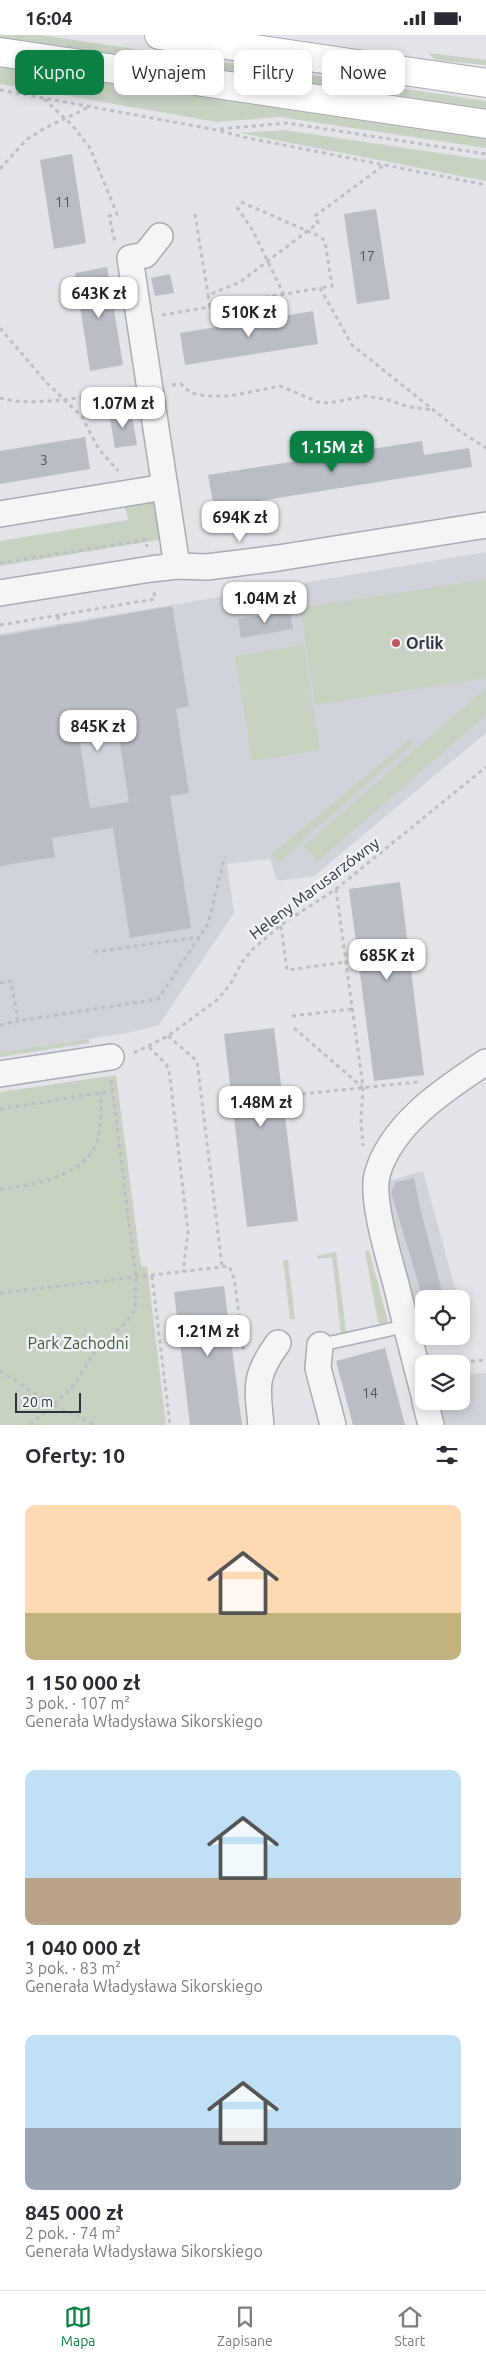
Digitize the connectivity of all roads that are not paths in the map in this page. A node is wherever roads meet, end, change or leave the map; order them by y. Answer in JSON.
{"nodes":[{"id":1,"x":159,"y":35,"type":"edge"},
{"id":2,"x":0,"y":51,"type":"edge"},
{"id":3,"x":486,"y":83,"type":"edge"},
{"id":4,"x":486,"y":124,"type":"edge"},
{"id":5,"x":160,"y":236,"type":"dead end"},
{"id":6,"x":165,"y":487,"type":"junction"},
{"id":7,"x":0,"y":514,"type":"edge"},
{"id":8,"x":486,"y":525,"type":"edge"},
{"id":9,"x":177,"y":566,"type":"junction"},
{"id":10,"x":0,"y":593,"type":"edge"},
{"id":11,"x":110,"y":1058,"type":"road end"},
{"id":12,"x":486,"y":1062,"type":"edge"},
{"id":13,"x":0,"y":1074,"type":"edge"},
{"id":14,"x":406,"y":1326,"type":"junction"},
{"id":15,"x":278,"y":1343,"type":"dead end"},
{"id":16,"x":320,"y":1345,"type":"joint"},
{"id":17,"x":415,"y":1360,"type":"edge"},
{"id":18,"x":427,"y":1410,"type":"edge"},
{"id":19,"x":261,"y":1425,"type":"edge"},
{"id":20,"x":333,"y":1425,"type":"edge"},
{"id":21,"x":431,"y":1425,"type":"edge"}],
"edges":[{"from":1,"to":3,"type":"main road"},
{"from":2,"to":4,"type":"main road"},
{"from":5,"to":6,"type":"street"},
{"from":6,"to":7,"type":"street"},
{"from":6,"to":9,"type":"street"},
{"from":8,"to":9,"type":"street"},
{"from":9,"to":10,"type":"street"},
{"from":11,"to":13,"type":"street"},
{"from":12,"to":14,"type":"street"},
{"from":14,"to":16,"type":"lane"},
{"from":14,"to":17,"type":"street"},
{"from":15,"to":19,"type":"street"},
{"from":16,"to":20,"type":"street"},
{"from":18,"to":21,"type":"street"}]}
